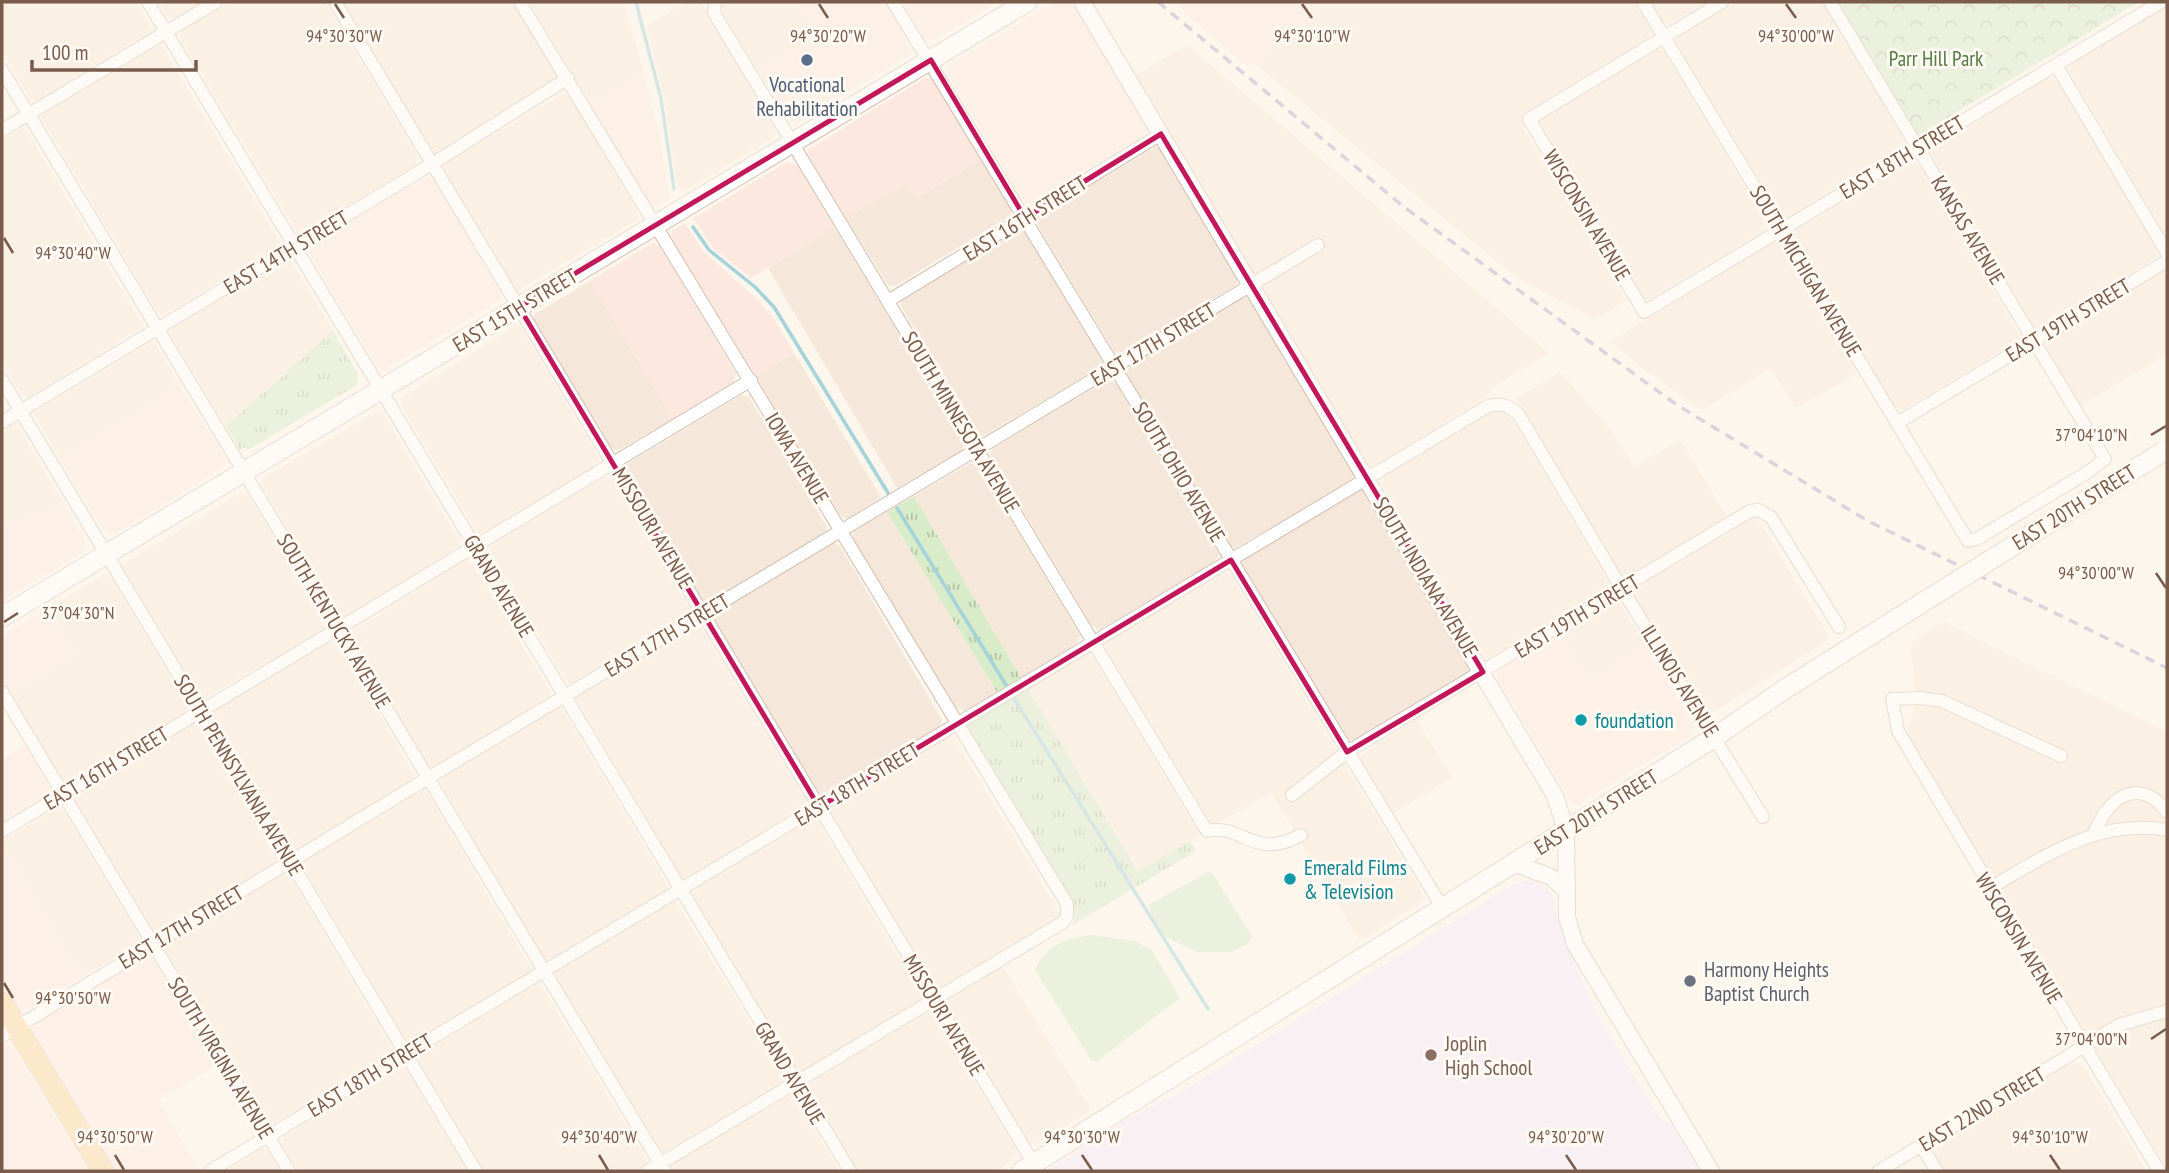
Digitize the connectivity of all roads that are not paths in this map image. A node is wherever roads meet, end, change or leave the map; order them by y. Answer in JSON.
{"nodes":[{"id":1,"x":148,"y":2,"type":"edge"},
{"id":2,"x":216,"y":2,"type":"edge"},
{"id":3,"x":335,"y":2,"type":"edge"},
{"id":4,"x":520,"y":2,"type":"edge"},
{"id":5,"x":894,"y":2,"type":"edge"},
{"id":6,"x":1027,"y":2,"type":"edge"},
{"id":7,"x":1082,"y":2,"type":"edge"},
{"id":8,"x":1643,"y":2,"type":"edge"},
{"id":9,"x":1722,"y":2,"type":"edge"},
{"id":10,"x":1830,"y":2,"type":"edge"},
{"id":11,"x":2161,"y":2,"type":"edge"},
{"id":12,"x":715,"y":8,"type":"edge"},
{"id":13,"x":166,"y":32,"type":"junction"},
{"id":14,"x":1664,"y":37,"type":"junction"},
{"id":15,"x":930,"y":60,"type":"junction"},
{"id":16,"x":2056,"y":65,"type":"junction"},
{"id":17,"x":2,"y":70,"type":"edge"},
{"id":18,"x":568,"y":78,"type":"junction"},
{"id":19,"x":29,"y":114,"type":"junction"},
{"id":20,"x":2,"y":130,"type":"edge"},
{"id":21,"x":1161,"y":134,"type":"junction"},
{"id":22,"x":792,"y":143,"type":"junction"},
{"id":23,"x":1919,"y":147,"type":"junction"},
{"id":24,"x":432,"y":164,"type":"junction"},
{"id":25,"x":1026,"y":218,"type":"junction"},
{"id":26,"x":656,"y":225,"type":"junction"},
{"id":27,"x":1781,"y":229,"type":"junction"},
{"id":28,"x":1318,"y":245,"type":"dead end"},
{"id":29,"x":295,"y":247,"type":"junction"},
{"id":30,"x":2167,"y":253,"type":"edge"},
{"id":31,"x":2167,"y":261,"type":"edge"},
{"id":32,"x":1252,"y":285,"type":"junction"},
{"id":33,"x":888,"y":301,"type":"junction"},
{"id":34,"x":519,"y":307,"type":"junction"},
{"id":35,"x":1644,"y":312,"type":"joint"},
{"id":36,"x":157,"y":329,"type":"junction"},
{"id":37,"x":2035,"y":340,"type":"junction"},
{"id":38,"x":1116,"y":367,"type":"junction"},
{"id":39,"x":2,"y":380,"type":"edge"},
{"id":40,"x":751,"y":380,"type":"junction"},
{"id":41,"x":381,"y":391,"type":"junction"},
{"id":42,"x":1505,"y":404,"type":"joint"},
{"id":43,"x":20,"y":411,"type":"junction"},
{"id":44,"x":2,"y":422,"type":"edge"},
{"id":45,"x":1897,"y":422,"type":"junction"},
{"id":46,"x":978,"y":449,"type":"junction"},
{"id":47,"x":2165,"y":450,"type":"edge"},
{"id":48,"x":614,"y":463,"type":"junction"},
{"id":49,"x":245,"y":472,"type":"junction"},
{"id":50,"x":1367,"y":479,"type":"junction"},
{"id":51,"x":841,"y":531,"type":"junction"},
{"id":52,"x":1968,"y":541,"type":"joint"},
{"id":53,"x":476,"y":547,"type":"junction"},
{"id":54,"x":107,"y":555,"type":"junction"},
{"id":55,"x":1231,"y":560,"type":"junction"},
{"id":56,"x":1622,"y":589,"type":"junction"},
{"id":57,"x":704,"y":612,"type":"junction"},
{"id":58,"x":2,"y":617,"type":"edge"},
{"id":59,"x":1839,"y":627,"type":"dead end"},
{"id":60,"x":338,"y":628,"type":"junction"},
{"id":61,"x":1094,"y":642,"type":"junction"},
{"id":62,"x":1483,"y":672,"type":"junction"},
{"id":63,"x":2,"y":692,"type":"edge"},
{"id":64,"x":566,"y":696,"type":"junction"},
{"id":65,"x":200,"y":711,"type":"junction"},
{"id":66,"x":957,"y":724,"type":"junction"},
{"id":67,"x":1715,"y":737,"type":"junction"},
{"id":68,"x":1348,"y":752,"type":"junction"},
{"id":69,"x":2062,"y":756,"type":"dead end"},
{"id":70,"x":428,"y":778,"type":"junction"},
{"id":71,"x":63,"y":794,"type":"junction"},
{"id":72,"x":1292,"y":795,"type":"dead end"},
{"id":73,"x":819,"y":807,"type":"junction"},
{"id":74,"x":2167,"y":812,"type":"edge"},
{"id":75,"x":1763,"y":817,"type":"dead end"},
{"id":76,"x":1566,"y":830,"type":"junction"},
{"id":77,"x":2167,"y":830,"type":"edge"},
{"id":78,"x":2,"y":831,"type":"edge"},
{"id":79,"x":2094,"y":834,"type":"junction"},
{"id":80,"x":1301,"y":835,"type":"dead end"},
{"id":81,"x":291,"y":861,"type":"junction"},
{"id":82,"x":1513,"y":863,"type":"junction"},
{"id":83,"x":1990,"y":888,"type":"junction"},
{"id":84,"x":680,"y":890,"type":"junction"},
{"id":85,"x":1567,"y":891,"type":"junction"},
{"id":86,"x":1442,"y":908,"type":"junction"},
{"id":87,"x":153,"y":944,"type":"junction"},
{"id":88,"x":545,"y":971,"type":"junction"},
{"id":89,"x":935,"y":1000,"type":"junction"},
{"id":90,"x":2,"y":1003,"type":"edge"},
{"id":91,"x":2167,"y":1011,"type":"edge"},
{"id":92,"x":9,"y":1032,"type":"edge"},
{"id":93,"x":2084,"y":1047,"type":"junction"},
{"id":94,"x":406,"y":1054,"type":"junction"},
{"id":95,"x":796,"y":1082,"type":"junction"},
{"id":96,"x":268,"y":1136,"type":"junction"},
{"id":97,"x":1922,"y":1146,"type":"junction"},
{"id":98,"x":662,"y":1168,"type":"edge"},
{"id":99,"x":1028,"y":1168,"type":"edge"},
{"id":100,"x":103,"y":1171,"type":"edge"},
{"id":101,"x":210,"y":1171,"type":"edge"},
{"id":102,"x":289,"y":1171,"type":"edge"},
{"id":103,"x":476,"y":1171,"type":"edge"},
{"id":104,"x":649,"y":1171,"type":"edge"},
{"id":105,"x":850,"y":1171,"type":"edge"},
{"id":106,"x":1711,"y":1171,"type":"edge"},
{"id":107,"x":1879,"y":1171,"type":"edge"},
{"id":108,"x":1937,"y":1171,"type":"edge"},
{"id":109,"x":2159,"y":1171,"type":"edge"}],
"edges":[{"from":1,"to":13,"type":"street","name":"GRAND AVENUE"},
{"from":2,"to":13,"type":"street"},
{"from":3,"to":24,"type":"street","name":"MISSOURI AVENUE"},
{"from":4,"to":18,"type":"street","name":"IOWA AVENUE"},
{"from":5,"to":15,"type":"street","name":"SOUTH OHIO AVENUE"},
{"from":6,"to":15,"type":"main road","name":"EAST 15TH STREET"},
{"from":7,"to":21,"type":"street","name":"SOUTH INDIANA AVENUE"},
{"from":8,"to":14,"type":"street","name":"SOUTH MICHIGAN AVENUE"},
{"from":9,"to":14,"type":"street"},
{"from":10,"to":23,"type":"street","name":"KANSAS AVENUE"},
{"from":11,"to":16,"type":"street","name":"EAST 18TH STREET"},
{"from":12,"to":22,"type":"street","name":"SOUTH MINNESOTA AVENUE"},
{"from":13,"to":19,"type":"street"},
{"from":13,"to":29,"type":"street","name":"GRAND AVENUE"},
{"from":14,"to":27,"type":"street","name":"SOUTH MICHIGAN AVENUE"},
{"from":14,"to":35,"type":"street","name":"WISCONSIN AVENUE"},
{"from":15,"to":22,"type":"main road","name":"EAST 15TH STREET"},
{"from":15,"to":25,"type":"street","name":"SOUTH OHIO AVENUE"},
{"from":16,"to":23,"type":"street","name":"EAST 18TH STREET"},
{"from":16,"to":30,"type":"street"},
{"from":17,"to":19,"type":"street","name":"SOUTH KENTUCKY AVENUE"},
{"from":18,"to":24,"type":"street","name":"EAST 14TH STREET"},
{"from":18,"to":26,"type":"street","name":"IOWA AVENUE"},
{"from":19,"to":20,"type":"street"},
{"from":19,"to":36,"type":"street","name":"SOUTH KENTUCKY AVENUE"},
{"from":21,"to":25,"type":"street","name":"EAST 16TH STREET"},
{"from":21,"to":32,"type":"street","name":"SOUTH INDIANA AVENUE"},
{"from":22,"to":26,"type":"main road","name":"EAST 15TH STREET"},
{"from":22,"to":33,"type":"street","name":"SOUTH MINNESOTA AVENUE"},
{"from":23,"to":27,"type":"street","name":"EAST 18TH STREET"},
{"from":23,"to":37,"type":"street","name":"KANSAS AVENUE"},
{"from":24,"to":29,"type":"street","name":"EAST 14TH STREET"},
{"from":24,"to":34,"type":"street","name":"MISSOURI AVENUE"},
{"from":25,"to":33,"type":"street","name":"EAST 16TH STREET"},
{"from":25,"to":38,"type":"street","name":"SOUTH OHIO AVENUE"},
{"from":26,"to":34,"type":"main road","name":"EAST 15TH STREET"},
{"from":26,"to":40,"type":"street","name":"IOWA AVENUE"},
{"from":27,"to":35,"type":"street","name":"EAST 18TH STREET"},
{"from":27,"to":45,"type":"street","name":"SOUTH MICHIGAN AVENUE"},
{"from":28,"to":32,"type":"street","name":"EAST 17TH STREET"},
{"from":29,"to":36,"type":"street","name":"EAST 14TH STREET"},
{"from":29,"to":41,"type":"street","name":"GRAND AVENUE"},
{"from":31,"to":37,"type":"street","name":"EAST 19TH STREET"},
{"from":32,"to":38,"type":"street","name":"EAST 17TH STREET"},
{"from":32,"to":50,"type":"street","name":"SOUTH INDIANA AVENUE"},
{"from":33,"to":46,"type":"street","name":"SOUTH MINNESOTA AVENUE"},
{"from":34,"to":41,"type":"main road","name":"EAST 15TH STREET"},
{"from":34,"to":48,"type":"street","name":"MISSOURI AVENUE"},
{"from":36,"to":43,"type":"street","name":"EAST 14TH STREET"},
{"from":36,"to":49,"type":"street","name":"SOUTH KENTUCKY AVENUE"},
{"from":37,"to":45,"type":"street","name":"EAST 19TH STREET"},
{"from":37,"to":52,"type":"street","name":"KANSAS AVENUE"},
{"from":38,"to":46,"type":"street","name":"EAST 17TH STREET"},
{"from":38,"to":55,"type":"street","name":"SOUTH OHIO AVENUE"},
{"from":39,"to":43,"type":"street","name":"SOUTH PENNSYLVANIA AVENUE"},
{"from":40,"to":48,"type":"street","name":"EAST 16TH STREET"},
{"from":40,"to":51,"type":"street","name":"IOWA AVENUE"},
{"from":41,"to":49,"type":"main road","name":"EAST 15TH STREET"},
{"from":41,"to":53,"type":"street","name":"GRAND AVENUE"},
{"from":42,"to":50,"type":"street","name":"EAST 18TH STREET"},
{"from":42,"to":56,"type":"street","name":"ILLINOIS AVENUE"},
{"from":43,"to":44,"type":"street","name":"EAST 14TH STREET"},
{"from":43,"to":54,"type":"street","name":"SOUTH PENNSYLVANIA AVENUE"},
{"from":45,"to":52,"type":"street","name":"SOUTH MICHIGAN AVENUE"},
{"from":46,"to":51,"type":"street","name":"EAST 17TH STREET"},
{"from":46,"to":61,"type":"street","name":"SOUTH MINNESOTA AVENUE"},
{"from":47,"to":67,"type":"main road","name":"EAST 20TH STREET","bridge":true},
{"from":48,"to":53,"type":"street","name":"EAST 16TH STREET"},
{"from":48,"to":57,"type":"street","name":"MISSOURI AVENUE"},
{"from":49,"to":54,"type":"main road","name":"EAST 15TH STREET"},
{"from":49,"to":60,"type":"street","name":"SOUTH KENTUCKY AVENUE"},
{"from":50,"to":55,"type":"street","name":"EAST 18TH STREET"},
{"from":50,"to":62,"type":"street","name":"SOUTH INDIANA AVENUE"},
{"from":51,"to":57,"type":"street","name":"EAST 17TH STREET"},
{"from":51,"to":66,"type":"street","name":"IOWA AVENUE"},
{"from":53,"to":60,"type":"street","name":"EAST 16TH STREET"},
{"from":53,"to":64,"type":"street","name":"GRAND AVENUE"},
{"from":54,"to":58,"type":"main road","name":"EAST 15TH STREET"},
{"from":54,"to":65,"type":"street","name":"SOUTH PENNSYLVANIA AVENUE"},
{"from":55,"to":61,"type":"street","name":"EAST 18TH STREET"},
{"from":55,"to":68,"type":"street","name":"SOUTH OHIO AVENUE"},
{"from":56,"to":59,"type":"street","name":"EAST 19TH STREET"},
{"from":56,"to":62,"type":"street","name":"EAST 19TH STREET"},
{"from":56,"to":67,"type":"street","name":"ILLINOIS AVENUE"},
{"from":57,"to":64,"type":"street","name":"EAST 17TH STREET"},
{"from":57,"to":73,"type":"street","name":"MISSOURI AVENUE"},
{"from":60,"to":65,"type":"street","name":"EAST 16TH STREET"},
{"from":60,"to":70,"type":"street","name":"SOUTH KENTUCKY AVENUE"},
{"from":61,"to":66,"type":"street","name":"EAST 18TH STREET"},
{"from":61,"to":80,"type":"street","name":"SOUTH MINNESOTA AVENUE"},
{"from":62,"to":68,"type":"street","name":"EAST 19TH STREET"},
{"from":62,"to":76,"type":"street","name":"SOUTH INDIANA AVENUE"},
{"from":63,"to":71,"type":"street","name":"SOUTH VIRGINIA AVENUE"},
{"from":64,"to":70,"type":"street","name":"EAST 17TH STREET"},
{"from":64,"to":84,"type":"street","name":"GRAND AVENUE"},
{"from":65,"to":71,"type":"street","name":"EAST 16TH STREET"},
{"from":65,"to":81,"type":"street","name":"SOUTH PENNSYLVANIA AVENUE"},
{"from":66,"to":73,"type":"street","name":"EAST 18TH STREET"},
{"from":66,"to":89,"type":"street","name":"IOWA AVENUE"},
{"from":67,"to":75,"type":"street","name":"ILLINOIS AVENUE"},
{"from":67,"to":76,"type":"main road","name":"EAST 20TH STREET"},
{"from":68,"to":72,"type":"street","name":"EAST 19TH STREET"},
{"from":68,"to":86,"type":"street","name":"SOUTH OHIO AVENUE"},
{"from":69,"to":83,"type":"street","name":"WISCONSIN AVENUE"},
{"from":70,"to":81,"type":"street","name":"EAST 17TH STREET"},
{"from":70,"to":88,"type":"street","name":"SOUTH KENTUCKY AVENUE"},
{"from":71,"to":78,"type":"street","name":"EAST 16TH STREET"},
{"from":71,"to":87,"type":"street","name":"SOUTH VIRGINIA AVENUE"},
{"from":73,"to":84,"type":"street","name":"EAST 18TH STREET"},
{"from":73,"to":89,"type":"street","name":"MISSOURI AVENUE"},
{"from":74,"to":79,"type":"street"},
{"from":76,"to":82,"type":"main road","name":"EAST 20TH STREET"},
{"from":76,"to":85,"type":"street","name":"SOUTH INDIANA AVENUE"},
{"from":77,"to":79,"type":"street"},
{"from":79,"to":83,"type":"street"},
{"from":81,"to":87,"type":"street","name":"EAST 17TH STREET"},
{"from":81,"to":94,"type":"street","name":"SOUTH PENNSYLVANIA AVENUE"},
{"from":82,"to":85,"type":"street"},
{"from":82,"to":86,"type":"main road","name":"EAST 20TH STREET"},
{"from":83,"to":93,"type":"street","name":"WISCONSIN AVENUE"},
{"from":84,"to":88,"type":"street","name":"EAST 18TH STREET"},
{"from":84,"to":95,"type":"street","name":"GRAND AVENUE"},
{"from":85,"to":106,"type":"street","name":"SOUTH INDIANA AVENUE"},
{"from":86,"to":99,"type":"main road","name":"EAST 20TH STREET"},
{"from":87,"to":92,"type":"street","name":"EAST 17TH STREET"},
{"from":87,"to":96,"type":"street","name":"SOUTH VIRGINIA AVENUE"},
{"from":88,"to":94,"type":"street","name":"EAST 18TH STREET"},
{"from":88,"to":98,"type":"street","name":"SOUTH KENTUCKY AVENUE"},
{"from":89,"to":95,"type":"street"},
{"from":89,"to":99,"type":"street","name":"MISSOURI AVENUE"},
{"from":90,"to":92,"type":"main road"},
{"from":91,"to":93,"type":"street","name":"EAST 22ND STREET"},
{"from":92,"to":100,"type":"main road"},
{"from":93,"to":97,"type":"street","name":"EAST 22ND STREET"},
{"from":93,"to":109,"type":"street","name":"WISCONSIN AVENUE"},
{"from":94,"to":96,"type":"street","name":"EAST 18TH STREET"},
{"from":94,"to":103,"type":"street","name":"SOUTH PENNSYLVANIA AVENUE"},
{"from":95,"to":98,"type":"street"},
{"from":95,"to":105,"type":"street","name":"GRAND AVENUE"},
{"from":96,"to":101,"type":"street","name":"EAST 18TH STREET"},
{"from":96,"to":102,"type":"street","name":"SOUTH VIRGINIA AVENUE"},
{"from":97,"to":107,"type":"street","name":"EAST 22ND STREET"},
{"from":97,"to":108,"type":"street"},
{"from":98,"to":104,"type":"street"}]}
